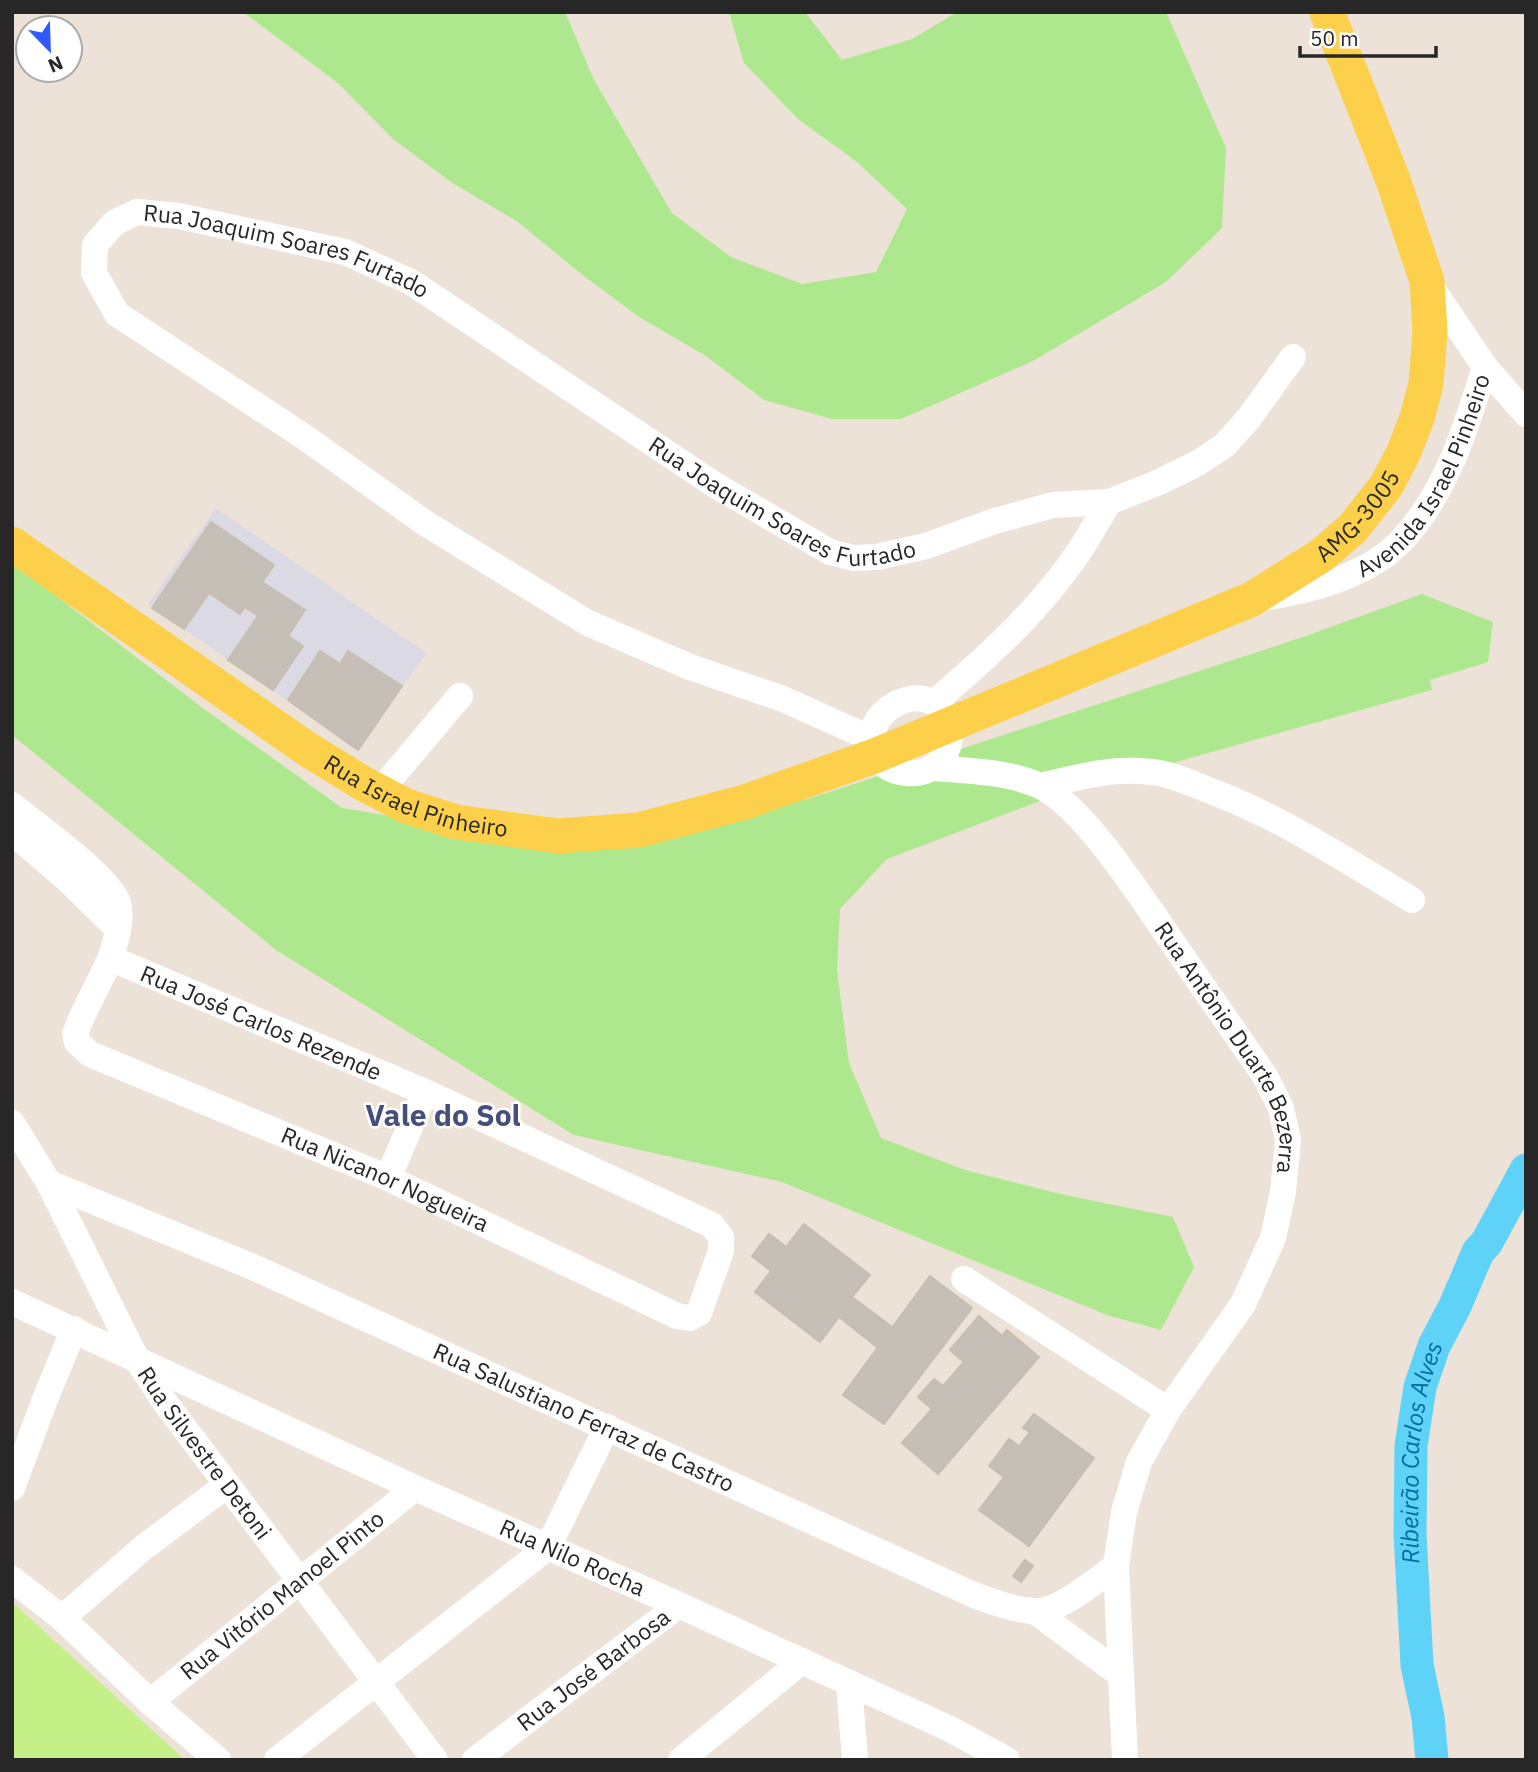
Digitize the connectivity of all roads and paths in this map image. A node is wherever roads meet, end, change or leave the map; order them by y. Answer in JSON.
{"nodes":[{"id":1,"x":1327,"y":12,"type":"edge"},
{"id":2,"x":1427,"y":281,"type":"junction"},
{"id":3,"x":1293,"y":358,"type":"dead end"},
{"id":4,"x":1485,"y":367,"type":"junction"},
{"id":5,"x":1526,"y":414,"type":"edge"},
{"id":6,"x":1109,"y":502,"type":"junction"},
{"id":7,"x":12,"y":544,"type":"edge"},
{"id":8,"x":1252,"y":599,"type":"junction"},
{"id":9,"x":460,"y":696,"type":"dead end"},
{"id":10,"x":942,"y":714,"type":"junction"},
{"id":11,"x":875,"y":747,"type":"junction"},
{"id":12,"x":932,"y":768,"type":"junction"},
{"id":13,"x":1041,"y":786,"type":"junction"},
{"id":14,"x":379,"y":792,"type":"junction"},
{"id":15,"x":12,"y":805,"type":"edge"},
{"id":16,"x":12,"y":832,"type":"edge"},
{"id":17,"x":1412,"y":900,"type":"dead end"},
{"id":18,"x":118,"y":929,"type":"junction"},
{"id":19,"x":110,"y":958,"type":"junction"},
{"id":20,"x":425,"y":1092,"type":"junction"},
{"id":21,"x":12,"y":1123,"type":"edge"},
{"id":22,"x":388,"y":1178,"type":"junction"},
{"id":23,"x":49,"y":1183,"type":"junction"},
{"id":24,"x":964,"y":1279,"type":"dead end"},
{"id":25,"x":12,"y":1302,"type":"edge"},
{"id":26,"x":699,"y":1312,"type":"joint"},
{"id":27,"x":74,"y":1329,"type":"junction"},
{"id":28,"x":136,"y":1358,"type":"junction"},
{"id":29,"x":1168,"y":1410,"type":"junction"},
{"id":30,"x":607,"y":1427,"type":"junction"},
{"id":31,"x":227,"y":1485,"type":"junction"},
{"id":32,"x":12,"y":1488,"type":"edge"},
{"id":33,"x":415,"y":1488,"type":"junction"},
{"id":34,"x":548,"y":1547,"type":"junction"},
{"id":35,"x":1116,"y":1566,"type":"junction"},
{"id":36,"x":12,"y":1579,"type":"edge"},
{"id":37,"x":300,"y":1580,"type":"junction"},
{"id":38,"x":679,"y":1605,"type":"junction"},
{"id":39,"x":1036,"y":1612,"type":"junction"},
{"id":40,"x":62,"y":1618,"type":"junction"},
{"id":41,"x":802,"y":1661,"type":"junction"},
{"id":42,"x":1121,"y":1675,"type":"junction"},
{"id":43,"x":378,"y":1683,"type":"junction"},
{"id":44,"x":849,"y":1683,"type":"junction"},
{"id":45,"x":150,"y":1702,"type":"junction"},
{"id":46,"x":218,"y":1760,"type":"edge"},
{"id":47,"x":277,"y":1760,"type":"edge"},
{"id":48,"x":435,"y":1760,"type":"edge"},
{"id":49,"x":475,"y":1760,"type":"edge"},
{"id":50,"x":681,"y":1760,"type":"edge"},
{"id":51,"x":856,"y":1760,"type":"edge"},
{"id":52,"x":1007,"y":1760,"type":"edge"},
{"id":53,"x":1125,"y":1760,"type":"edge"}],
"edges":[{"from":1,"to":2,"type":"main road","name":"AMG-3005"},
{"from":2,"to":4,"type":"street","name":"Avenida Israel Pinheiro"},
{"from":2,"to":8,"type":"main road","name":"AMG-3005"},
{"from":3,"to":6,"type":"street","name":"Rua Joaquim Soares Furtado"},
{"from":4,"to":5,"type":"street"},
{"from":4,"to":8,"type":"street","name":"Avenida Israel Pinheiro"},
{"from":6,"to":10,"type":"street"},
{"from":6,"to":11,"type":"street","name":"Rua Joaquim Soares Furtado"},
{"from":7,"to":14,"type":"main road","name":"Rua Israel Pinheiro"},
{"from":8,"to":10,"type":"main road","name":"AMG-3005"},
{"from":9,"to":14,"type":"street"},
{"from":10,"to":11,"type":"main road","name":"AMG-3005"},
{"from":10,"to":12,"type":"street"},
{"from":11,"to":12,"type":"street","name":"Rua Joaquim Soares Furtado"},
{"from":11,"to":14,"type":"main road","name":"Rua Israel Pinheiro"},
{"from":12,"to":13,"type":"street","name":"Rua Antônio Duarte Bezerra"},
{"from":13,"to":17,"type":"street"},
{"from":13,"to":29,"type":"street","name":"Rua Antônio Duarte Bezerra"},
{"from":15,"to":18,"type":"street"},
{"from":16,"to":18,"type":"street"},
{"from":18,"to":19,"type":"street"},
{"from":19,"to":20,"type":"street","name":"Rua José Carlos Rezende"},
{"from":19,"to":22,"type":"street","name":"Rua Nicanor Nogueira"},
{"from":20,"to":22,"type":"street"},
{"from":20,"to":26,"type":"street","name":"Rua José Carlos Rezende"},
{"from":21,"to":23,"type":"street","name":"Rua Silvestre Detoni"},
{"from":22,"to":26,"type":"street","name":"Rua Nicanor Nogueira"},
{"from":23,"to":28,"type":"street","name":"Rua Silvestre Detoni"},
{"from":23,"to":30,"type":"street","name":"Rua Salustiano Ferraz de Castro"},
{"from":24,"to":29,"type":"street"},
{"from":25,"to":27,"type":"street","name":"Rua Nilo Rocha"},
{"from":27,"to":28,"type":"street","name":"Rua Nilo Rocha"},
{"from":27,"to":32,"type":"street"},
{"from":28,"to":31,"type":"street","name":"Rua Silvestre Detoni"},
{"from":28,"to":33,"type":"street","name":"Rua Nilo Rocha"},
{"from":29,"to":35,"type":"street","name":"Rua Antônio Duarte Bezerra"},
{"from":30,"to":34,"type":"street"},
{"from":30,"to":39,"type":"street","name":"Rua Salustiano Ferraz de Castro"},
{"from":31,"to":37,"type":"street","name":"Rua Silvestre Detoni"},
{"from":31,"to":40,"type":"street"},
{"from":33,"to":34,"type":"street","name":"Rua Nilo Rocha"},
{"from":33,"to":37,"type":"street","name":"Rua Vitório Manoel Pinto"},
{"from":34,"to":38,"type":"street","name":"Rua Nilo Rocha"},
{"from":34,"to":43,"type":"street"},
{"from":35,"to":39,"type":"street"},
{"from":35,"to":42,"type":"street","name":"Rua Antônio Duarte Bezerra"},
{"from":36,"to":40,"type":"street"},
{"from":37,"to":43,"type":"street","name":"Rua Silvestre Detoni"},
{"from":37,"to":45,"type":"street","name":"Rua Vitório Manoel Pinto"},
{"from":38,"to":41,"type":"street","name":"Rua Nilo Rocha"},
{"from":38,"to":49,"type":"street","name":"Rua José Barbosa"},
{"from":39,"to":42,"type":"street"},
{"from":40,"to":45,"type":"street"},
{"from":41,"to":44,"type":"street","name":"Rua Nilo Rocha"},
{"from":41,"to":50,"type":"street"},
{"from":42,"to":53,"type":"street","name":"Rua Antônio Duarte Bezerra"},
{"from":43,"to":47,"type":"street"},
{"from":43,"to":48,"type":"street","name":"Rua Silvestre Detoni"},
{"from":44,"to":51,"type":"street"},
{"from":44,"to":52,"type":"street","name":"Rua Nilo Rocha"},
{"from":45,"to":46,"type":"street"}]}
